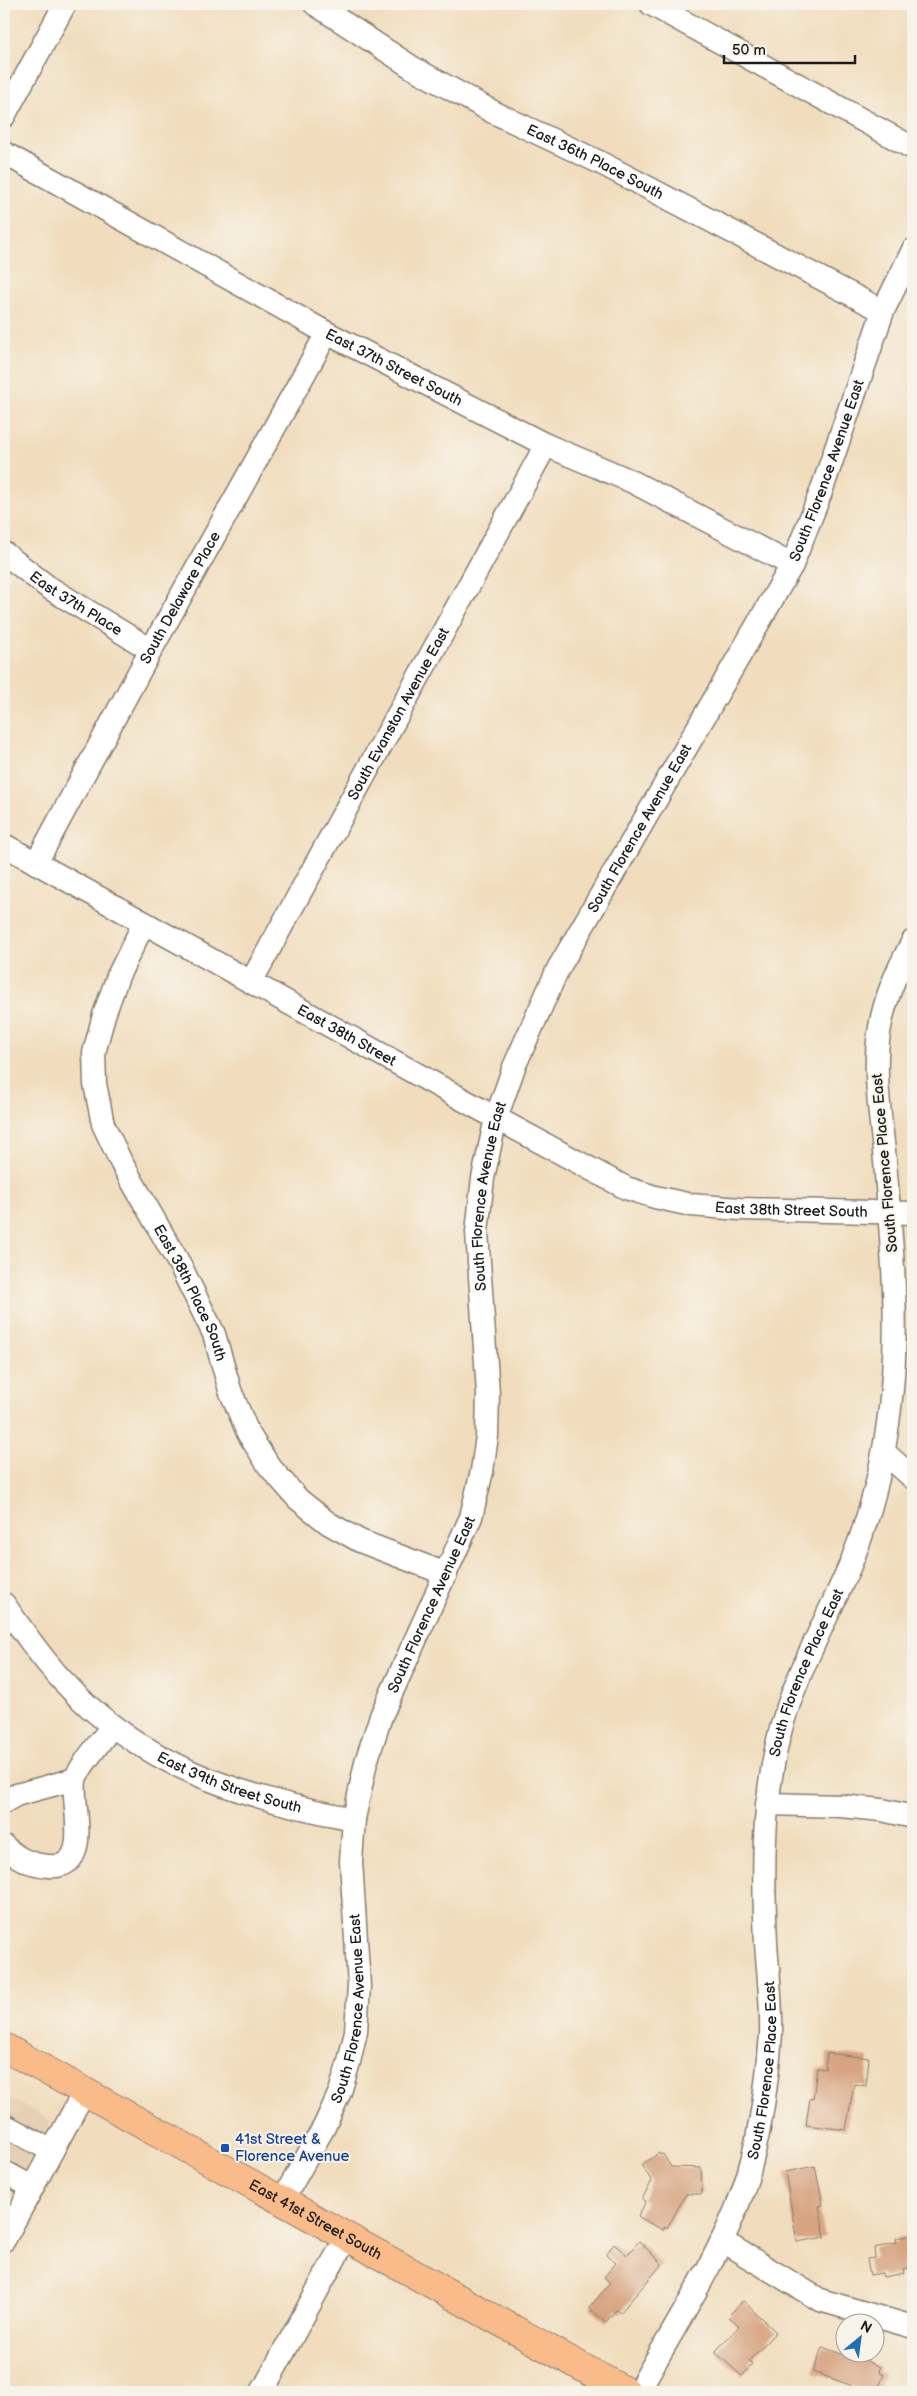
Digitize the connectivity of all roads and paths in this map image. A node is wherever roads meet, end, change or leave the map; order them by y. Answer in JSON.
{"nodes":[{"id":1,"x":65,"y":4,"type":"edge"},
{"id":2,"x":315,"y":4,"type":"edge"},
{"id":3,"x":652,"y":4,"type":"edge"},
{"id":4,"x":4,"y":116,"type":"edge"},
{"id":5,"x":913,"y":148,"type":"edge"},
{"id":6,"x":4,"y":153,"type":"edge"},
{"id":7,"x":913,"y":250,"type":"edge"},
{"id":8,"x":883,"y":311,"type":"junction"},
{"id":9,"x":327,"y":333,"type":"junction"},
{"id":10,"x":546,"y":445,"type":"junction"},
{"id":11,"x":4,"y":553,"type":"edge"},
{"id":12,"x":792,"y":565,"type":"junction"},
{"id":13,"x":150,"y":650,"type":"junction"},
{"id":14,"x":4,"y":845,"type":"edge"},
{"id":15,"x":36,"y":863,"type":"junction"},
{"id":16,"x":144,"y":923,"type":"junction"},
{"id":17,"x":913,"y":941,"type":"edge"},
{"id":18,"x":251,"y":982,"type":"junction"},
{"id":19,"x":496,"y":1118,"type":"junction"},
{"id":20,"x":698,"y":1206,"type":"joint"},
{"id":21,"x":889,"y":1212,"type":"junction"},
{"id":22,"x":913,"y":1213,"type":"edge"},
{"id":23,"x":885,"y":1453,"type":"junction"},
{"id":24,"x":913,"y":1478,"type":"edge"},
{"id":25,"x":446,"y":1574,"type":"junction"},
{"id":26,"x":4,"y":1604,"type":"edge"},
{"id":27,"x":112,"y":1726,"type":"junction"},
{"id":28,"x":75,"y":1779,"type":"junction"},
{"id":29,"x":4,"y":1802,"type":"edge"},
{"id":30,"x":767,"y":1804,"type":"junction"},
{"id":31,"x":913,"y":1817,"type":"edge"},
{"id":32,"x":354,"y":1819,"type":"junction"},
{"id":33,"x":4,"y":1846,"type":"edge"},
{"id":34,"x":4,"y":2047,"type":"edge"},
{"id":35,"x":84,"y":2092,"type":"junction"},
{"id":36,"x":4,"y":2125,"type":"edge"},
{"id":37,"x":52,"y":2151,"type":"junction"},
{"id":38,"x":4,"y":2172,"type":"edge"},
{"id":39,"x":32,"y":2188,"type":"junction"},
{"id":40,"x":282,"y":2201,"type":"junction"},
{"id":41,"x":6,"y":2228,"type":"edge"},
{"id":42,"x":348,"y":2236,"type":"junction"},
{"id":43,"x":722,"y":2241,"type":"junction"},
{"id":44,"x":913,"y":2327,"type":"edge"},
{"id":45,"x":610,"y":2388,"type":"edge"},
{"id":46,"x":262,"y":2392,"type":"edge"},
{"id":47,"x":638,"y":2392,"type":"edge"}],
"edges":[{"from":1,"to":4,"type":"street"},
{"from":2,"to":8,"type":"street","name":"East 36th Place South"},
{"from":3,"to":5,"type":"street"},
{"from":6,"to":9,"type":"street","name":"East 37th Street South"},
{"from":7,"to":8,"type":"street","name":"South Florence Avenue East"},
{"from":8,"to":12,"type":"street","name":"South Florence Avenue East"},
{"from":9,"to":10,"type":"street","name":"East 37th Street South"},
{"from":9,"to":13,"type":"street","name":"South Delaware Place"},
{"from":10,"to":12,"type":"street","name":"East 37th Street South"},
{"from":10,"to":18,"type":"street","name":"South Evanston Avenue East"},
{"from":11,"to":13,"type":"street","name":"East 37th Place"},
{"from":12,"to":19,"type":"street","name":"South Florence Avenue East"},
{"from":13,"to":15,"type":"street","name":"South Delaware Place"},
{"from":14,"to":15,"type":"street","name":"East 38th Street"},
{"from":15,"to":16,"type":"street","name":"East 38th Street"},
{"from":16,"to":18,"type":"street","name":"East 38th Street"},
{"from":16,"to":25,"type":"street","name":"East 38th Place South"},
{"from":17,"to":21,"type":"street","name":"South Florence Place East"},
{"from":18,"to":19,"type":"street","name":"East 38th Street"},
{"from":19,"to":20,"type":"street","name":"East 38th Street"},
{"from":19,"to":25,"type":"street","name":"South Florence Avenue East"},
{"from":20,"to":21,"type":"street","name":"East 38th Street South"},
{"from":21,"to":22,"type":"street","name":"East 38th Street South"},
{"from":21,"to":23,"type":"street","name":"South Florence Place East"},
{"from":23,"to":24,"type":"street"},
{"from":23,"to":30,"type":"street","name":"South Florence Place East"},
{"from":25,"to":32,"type":"street","name":"South Florence Avenue East"},
{"from":26,"to":27,"type":"street","name":"East 39th Street South"},
{"from":27,"to":28,"type":"street"},
{"from":27,"to":32,"type":"street","name":"East 39th Street South"},
{"from":28,"to":29,"type":"street"},
{"from":28,"to":33,"type":"street"},
{"from":30,"to":31,"type":"street"},
{"from":30,"to":43,"type":"street","name":"South Florence Place East"},
{"from":32,"to":40,"type":"street","name":"South Florence Avenue East"},
{"from":34,"to":35,"type":"main road","name":"East 41st Street South"},
{"from":35,"to":37,"type":"street"},
{"from":35,"to":40,"type":"main road","name":"East 41st Street South"},
{"from":36,"to":37,"type":"street"},
{"from":37,"to":39,"type":"street"},
{"from":38,"to":39,"type":"street"},
{"from":39,"to":41,"type":"street"},
{"from":40,"to":42,"type":"main road","name":"East 41st Street South"},
{"from":42,"to":45,"type":"main road","name":"East 41st Street South"},
{"from":42,"to":46,"type":"street"},
{"from":43,"to":44,"type":"street"},
{"from":43,"to":47,"type":"street","name":"South Florence Place East"}]}
